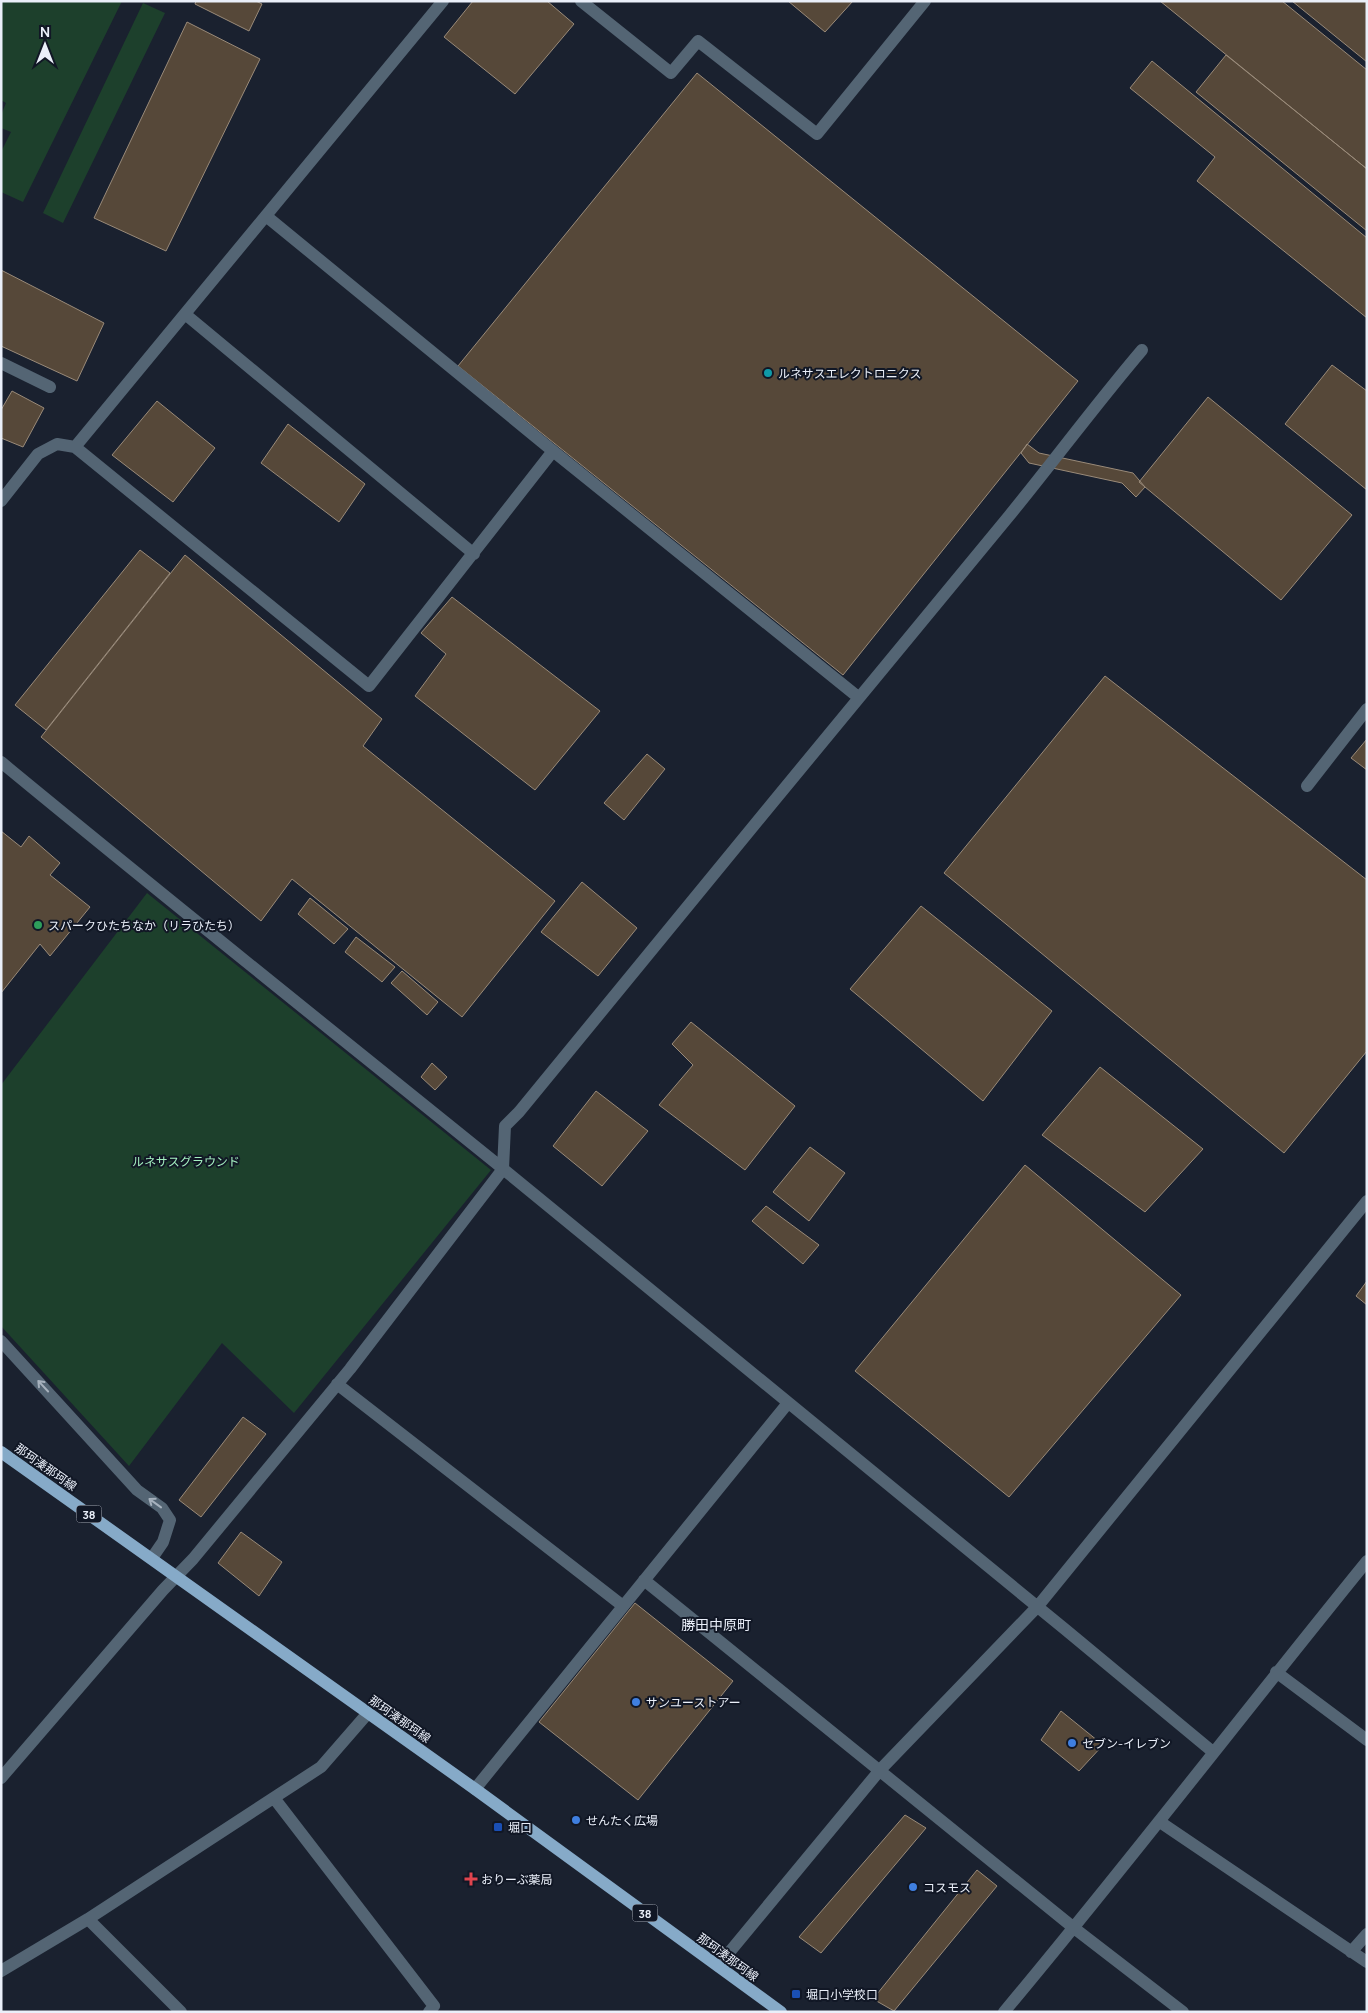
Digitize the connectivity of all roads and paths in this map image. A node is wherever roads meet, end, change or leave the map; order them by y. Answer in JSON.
{"nodes":[{"id":1,"x":443,"y":1,"type":"edge"},
{"id":2,"x":580,"y":1,"type":"edge"},
{"id":3,"x":925,"y":1,"type":"edge"},
{"id":4,"x":266,"y":216,"type":"junction"},
{"id":5,"x":184,"y":314,"type":"junction"},
{"id":6,"x":1142,"y":350,"type":"dead end"},
{"id":7,"x":1,"y":363,"type":"edge"},
{"id":8,"x":50,"y":388,"type":"dead end"},
{"id":9,"x":75,"y":447,"type":"junction"},
{"id":10,"x":553,"y":451,"type":"junction"},
{"id":11,"x":1,"y":501,"type":"edge"},
{"id":12,"x":474,"y":554,"type":"junction"},
{"id":13,"x":858,"y":697,"type":"junction"},
{"id":14,"x":1367,"y":709,"type":"edge"},
{"id":15,"x":1,"y":762,"type":"edge"},
{"id":16,"x":1306,"y":786,"type":"dead end"},
{"id":17,"x":503,"y":1169,"type":"junction"},
{"id":18,"x":1367,"y":1201,"type":"edge"},
{"id":19,"x":1,"y":1341,"type":"edge"},
{"id":20,"x":337,"y":1384,"type":"junction"},
{"id":21,"x":788,"y":1403,"type":"junction"},
{"id":22,"x":1,"y":1452,"type":"edge"},
{"id":23,"x":152,"y":1558,"type":"junction"},
{"id":24,"x":1367,"y":1561,"type":"edge"},
{"id":25,"x":177,"y":1576,"type":"junction"},
{"id":26,"x":644,"y":1580,"type":"junction"},
{"id":27,"x":624,"y":1606,"type":"junction"},
{"id":28,"x":1038,"y":1606,"type":"junction"},
{"id":29,"x":1276,"y":1672,"type":"junction"},
{"id":30,"x":368,"y":1712,"type":"junction"},
{"id":31,"x":1367,"y":1740,"type":"edge"},
{"id":32,"x":1213,"y":1752,"type":"junction"},
{"id":33,"x":880,"y":1770,"type":"junction"},
{"id":34,"x":1,"y":1778,"type":"edge"},
{"id":35,"x":475,"y":1789,"type":"junction"},
{"id":36,"x":274,"y":1798,"type":"junction"},
{"id":37,"x":1160,"y":1822,"type":"junction"},
{"id":38,"x":88,"y":1919,"type":"junction"},
{"id":39,"x":1074,"y":1928,"type":"junction"},
{"id":40,"x":1367,"y":1934,"type":"edge"},
{"id":41,"x":1351,"y":1952,"type":"junction"},
{"id":42,"x":1367,"y":1962,"type":"edge"},
{"id":43,"x":718,"y":1966,"type":"junction"},
{"id":44,"x":1,"y":1971,"type":"edge"},
{"id":45,"x":181,"y":2012,"type":"edge"},
{"id":46,"x":429,"y":2012,"type":"edge"},
{"id":47,"x":781,"y":2012,"type":"edge"},
{"id":48,"x":1004,"y":2012,"type":"edge"},
{"id":49,"x":1183,"y":2012,"type":"edge"}],
"edges":[{"from":1,"to":4,"type":"street"},
{"from":2,"to":3,"type":"street"},
{"from":4,"to":5,"type":"street"},
{"from":4,"to":10,"type":"street"},
{"from":5,"to":9,"type":"street"},
{"from":5,"to":12,"type":"street"},
{"from":6,"to":13,"type":"street"},
{"from":7,"to":8,"type":"street"},
{"from":9,"to":11,"type":"street"},
{"from":9,"to":12,"type":"street"},
{"from":10,"to":12,"type":"street"},
{"from":10,"to":13,"type":"street"},
{"from":13,"to":17,"type":"street"},
{"from":14,"to":16,"type":"street"},
{"from":15,"to":17,"type":"street"},
{"from":17,"to":20,"type":"street"},
{"from":17,"to":21,"type":"street"},
{"from":18,"to":28,"type":"street"},
{"from":23,"to":19,"type":"street","one_way":true},
{"from":20,"to":25,"type":"street"},
{"from":20,"to":27,"type":"street"},
{"from":21,"to":26,"type":"street"},
{"from":21,"to":28,"type":"street"},
{"from":22,"to":23,"type":"main road","name":"那珂湊那珂線","number":"38"},
{"from":23,"to":25,"type":"main road","name":"那珂湊那珂線","number":"38"},
{"from":24,"to":29,"type":"street"},
{"from":25,"to":30,"type":"main road","name":"那珂湊那珂線","number":"38"},
{"from":25,"to":34,"type":"street"},
{"from":26,"to":27,"type":"street"},
{"from":26,"to":33,"type":"street"},
{"from":27,"to":35,"type":"street"},
{"from":28,"to":32,"type":"street"},
{"from":28,"to":33,"type":"street"},
{"from":29,"to":31,"type":"street"},
{"from":29,"to":32,"type":"street"},
{"from":30,"to":35,"type":"main road","name":"那珂湊那珂線","number":"38"},
{"from":30,"to":36,"type":"street"},
{"from":32,"to":37,"type":"street"},
{"from":33,"to":39,"type":"street"},
{"from":33,"to":43,"type":"street"},
{"from":35,"to":43,"type":"main road","name":"那珂湊那珂線","number":"38"},
{"from":36,"to":38,"type":"street"},
{"from":36,"to":46,"type":"street"},
{"from":37,"to":39,"type":"street"},
{"from":37,"to":41,"type":"street"},
{"from":38,"to":44,"type":"street"},
{"from":38,"to":45,"type":"street"},
{"from":39,"to":48,"type":"street"},
{"from":39,"to":49,"type":"street"},
{"from":40,"to":41,"type":"street"},
{"from":41,"to":42,"type":"street"},
{"from":43,"to":47,"type":"main road","name":"那珂湊那珂線","number":"38"}]}
